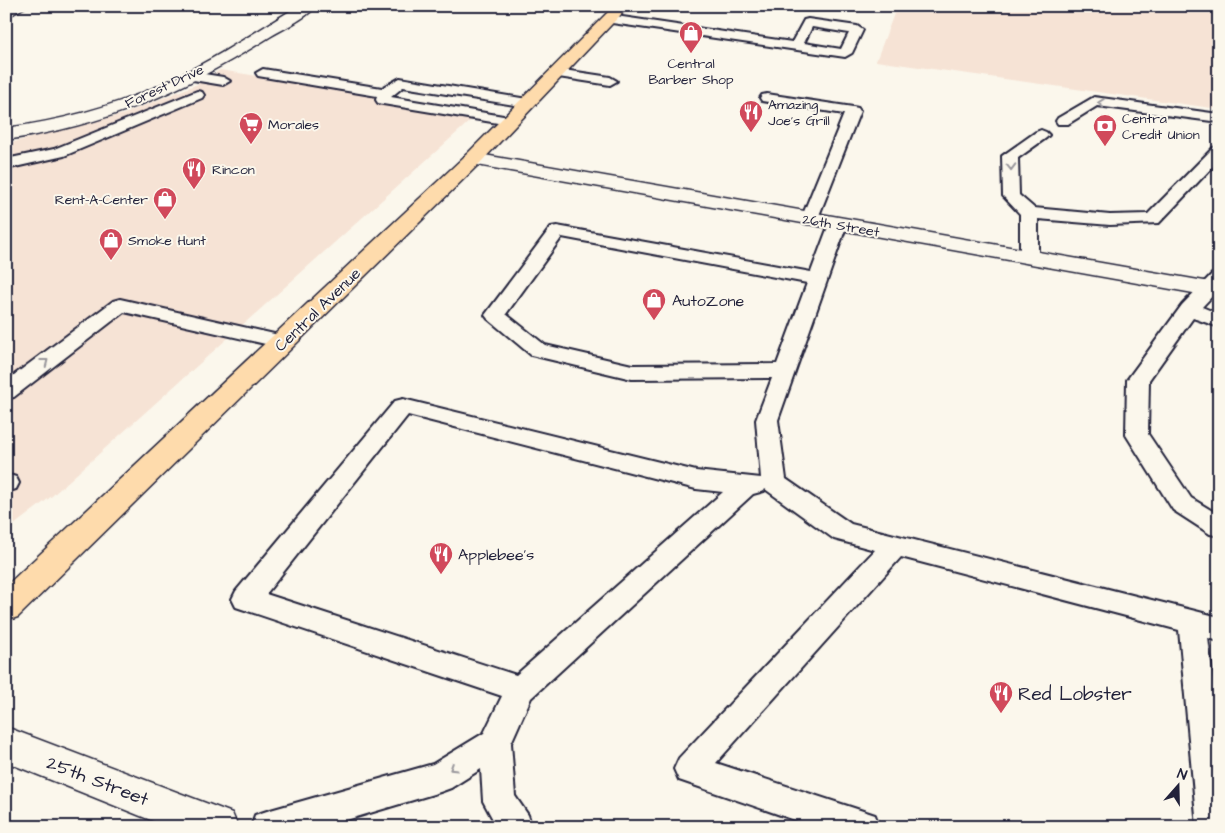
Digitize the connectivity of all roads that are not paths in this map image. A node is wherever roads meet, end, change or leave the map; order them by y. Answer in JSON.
{"nodes":[{"id":1,"x":20,"y":6,"type":"edge"},
{"id":2,"x":309,"y":6,"type":"edge"},
{"id":3,"x":615,"y":13,"type":"edge"},
{"id":4,"x":6,"y":14,"type":"edge"},
{"id":5,"x":796,"y":47,"type":"dead end"},
{"id":6,"x":263,"y":73,"type":"dead end"},
{"id":7,"x":556,"y":73,"type":"junction"},
{"id":8,"x":192,"y":76,"type":"junction"},
{"id":9,"x":223,"y":81,"type":"dead end"},
{"id":10,"x":610,"y":81,"type":"dead end"},
{"id":11,"x":385,"y":93,"type":"junction"},
{"id":12,"x":196,"y":95,"type":"dead end"},
{"id":13,"x":767,"y":98,"type":"dead end"},
{"id":14,"x":527,"y":103,"type":"junction"},
{"id":15,"x":1219,"y":118,"type":"edge"},
{"id":16,"x":510,"y":121,"type":"junction"},
{"id":17,"x":1063,"y":121,"type":"dead end"},
{"id":18,"x":6,"y":134,"type":"edge"},
{"id":19,"x":1041,"y":135,"type":"dead end"},
{"id":20,"x":1219,"y":151,"type":"edge"},
{"id":21,"x":473,"y":159,"type":"junction"},
{"id":22,"x":6,"y":164,"type":"edge"},
{"id":23,"x":1029,"y":213,"type":"junction"},
{"id":24,"x":810,"y":219,"type":"junction"},
{"id":25,"x":838,"y":224,"type":"junction"},
{"id":26,"x":1028,"y":257,"type":"junction"},
{"id":27,"x":818,"y":278,"type":"junction"},
{"id":28,"x":1214,"y":283,"type":"edge"},
{"id":29,"x":1189,"y":310,"type":"junction"},
{"id":30,"x":1219,"y":321,"type":"edge"},
{"id":31,"x":282,"y":342,"type":"junction"},
{"id":32,"x":785,"y":371,"type":"junction"},
{"id":33,"x":6,"y":392,"type":"edge"},
{"id":34,"x":774,"y":482,"type":"junction"},
{"id":35,"x":746,"y":486,"type":"junction"},
{"id":36,"x":1219,"y":527,"type":"edge"},
{"id":37,"x":896,"y":545,"type":"junction"},
{"id":38,"x":6,"y":607,"type":"edge"},
{"id":39,"x":1206,"y":625,"type":"edge"},
{"id":40,"x":520,"y":689,"type":"junction"},
{"id":41,"x":495,"y":743,"type":"junction"},
{"id":42,"x":6,"y":744,"type":"edge"},
{"id":43,"x":218,"y":827,"type":"edge"},
{"id":44,"x":267,"y":827,"type":"edge"},
{"id":45,"x":516,"y":827,"type":"edge"},
{"id":46,"x":863,"y":827,"type":"edge"},
{"id":47,"x":1214,"y":827,"type":"edge"}],
"edges":[{"from":1,"to":4,"type":"street"},
{"from":2,"to":8,"type":"street","name":"Forest Drive"},
{"from":3,"to":5,"type":"lane"},
{"from":3,"to":7,"type":"main road","name":"Central Avenue"},
{"from":6,"to":11,"type":"lane"},
{"from":7,"to":10,"type":"lane"},
{"from":7,"to":14,"type":"main road","name":"Central Avenue"},
{"from":8,"to":9,"type":"lane"},
{"from":8,"to":18,"type":"street","name":"Forest Drive"},
{"from":11,"to":14,"type":"lane"},
{"from":11,"to":16,"type":"lane"},
{"from":12,"to":22,"type":"lane"},
{"from":13,"to":24,"type":"lane"},
{"from":14,"to":16,"type":"main road","name":"Central Avenue"},
{"from":15,"to":17,"type":"lane","one_way":true},
{"from":16,"to":21,"type":"main road","name":"Central Avenue"},
{"from":19,"to":23,"type":"lane","one_way":true},
{"from":20,"to":23,"type":"lane"},
{"from":21,"to":24,"type":"street","name":"26th Street"},
{"from":21,"to":31,"type":"main road","name":"Central Avenue"},
{"from":23,"to":26,"type":"lane"},
{"from":24,"to":25,"type":"street","name":"26th Street"},
{"from":25,"to":26,"type":"street","name":"26th Street"},
{"from":25,"to":27,"type":"lane"},
{"from":26,"to":28,"type":"street","name":"26th Street"},
{"from":27,"to":32,"type":"lane"},
{"from":27,"to":32,"type":"lane"},
{"from":28,"to":29,"type":"lane"},
{"from":29,"to":30,"type":"lane"},
{"from":29,"to":36,"type":"lane"},
{"from":33,"to":31,"type":"lane","one_way":true},
{"from":31,"to":38,"type":"main road","name":"Central Avenue"},
{"from":32,"to":34,"type":"lane"},
{"from":34,"to":35,"type":"lane"},
{"from":34,"to":37,"type":"lane"},
{"from":35,"to":40,"type":"lane"},
{"from":35,"to":40,"type":"lane"},
{"from":37,"to":39,"type":"lane"},
{"from":37,"to":46,"type":"lane"},
{"from":39,"to":47,"type":"lane"},
{"from":40,"to":41,"type":"lane"},
{"from":41,"to":44,"type":"lane","one_way":true},
{"from":41,"to":45,"type":"lane"},
{"from":42,"to":43,"type":"street","name":"25th Street"}]}
